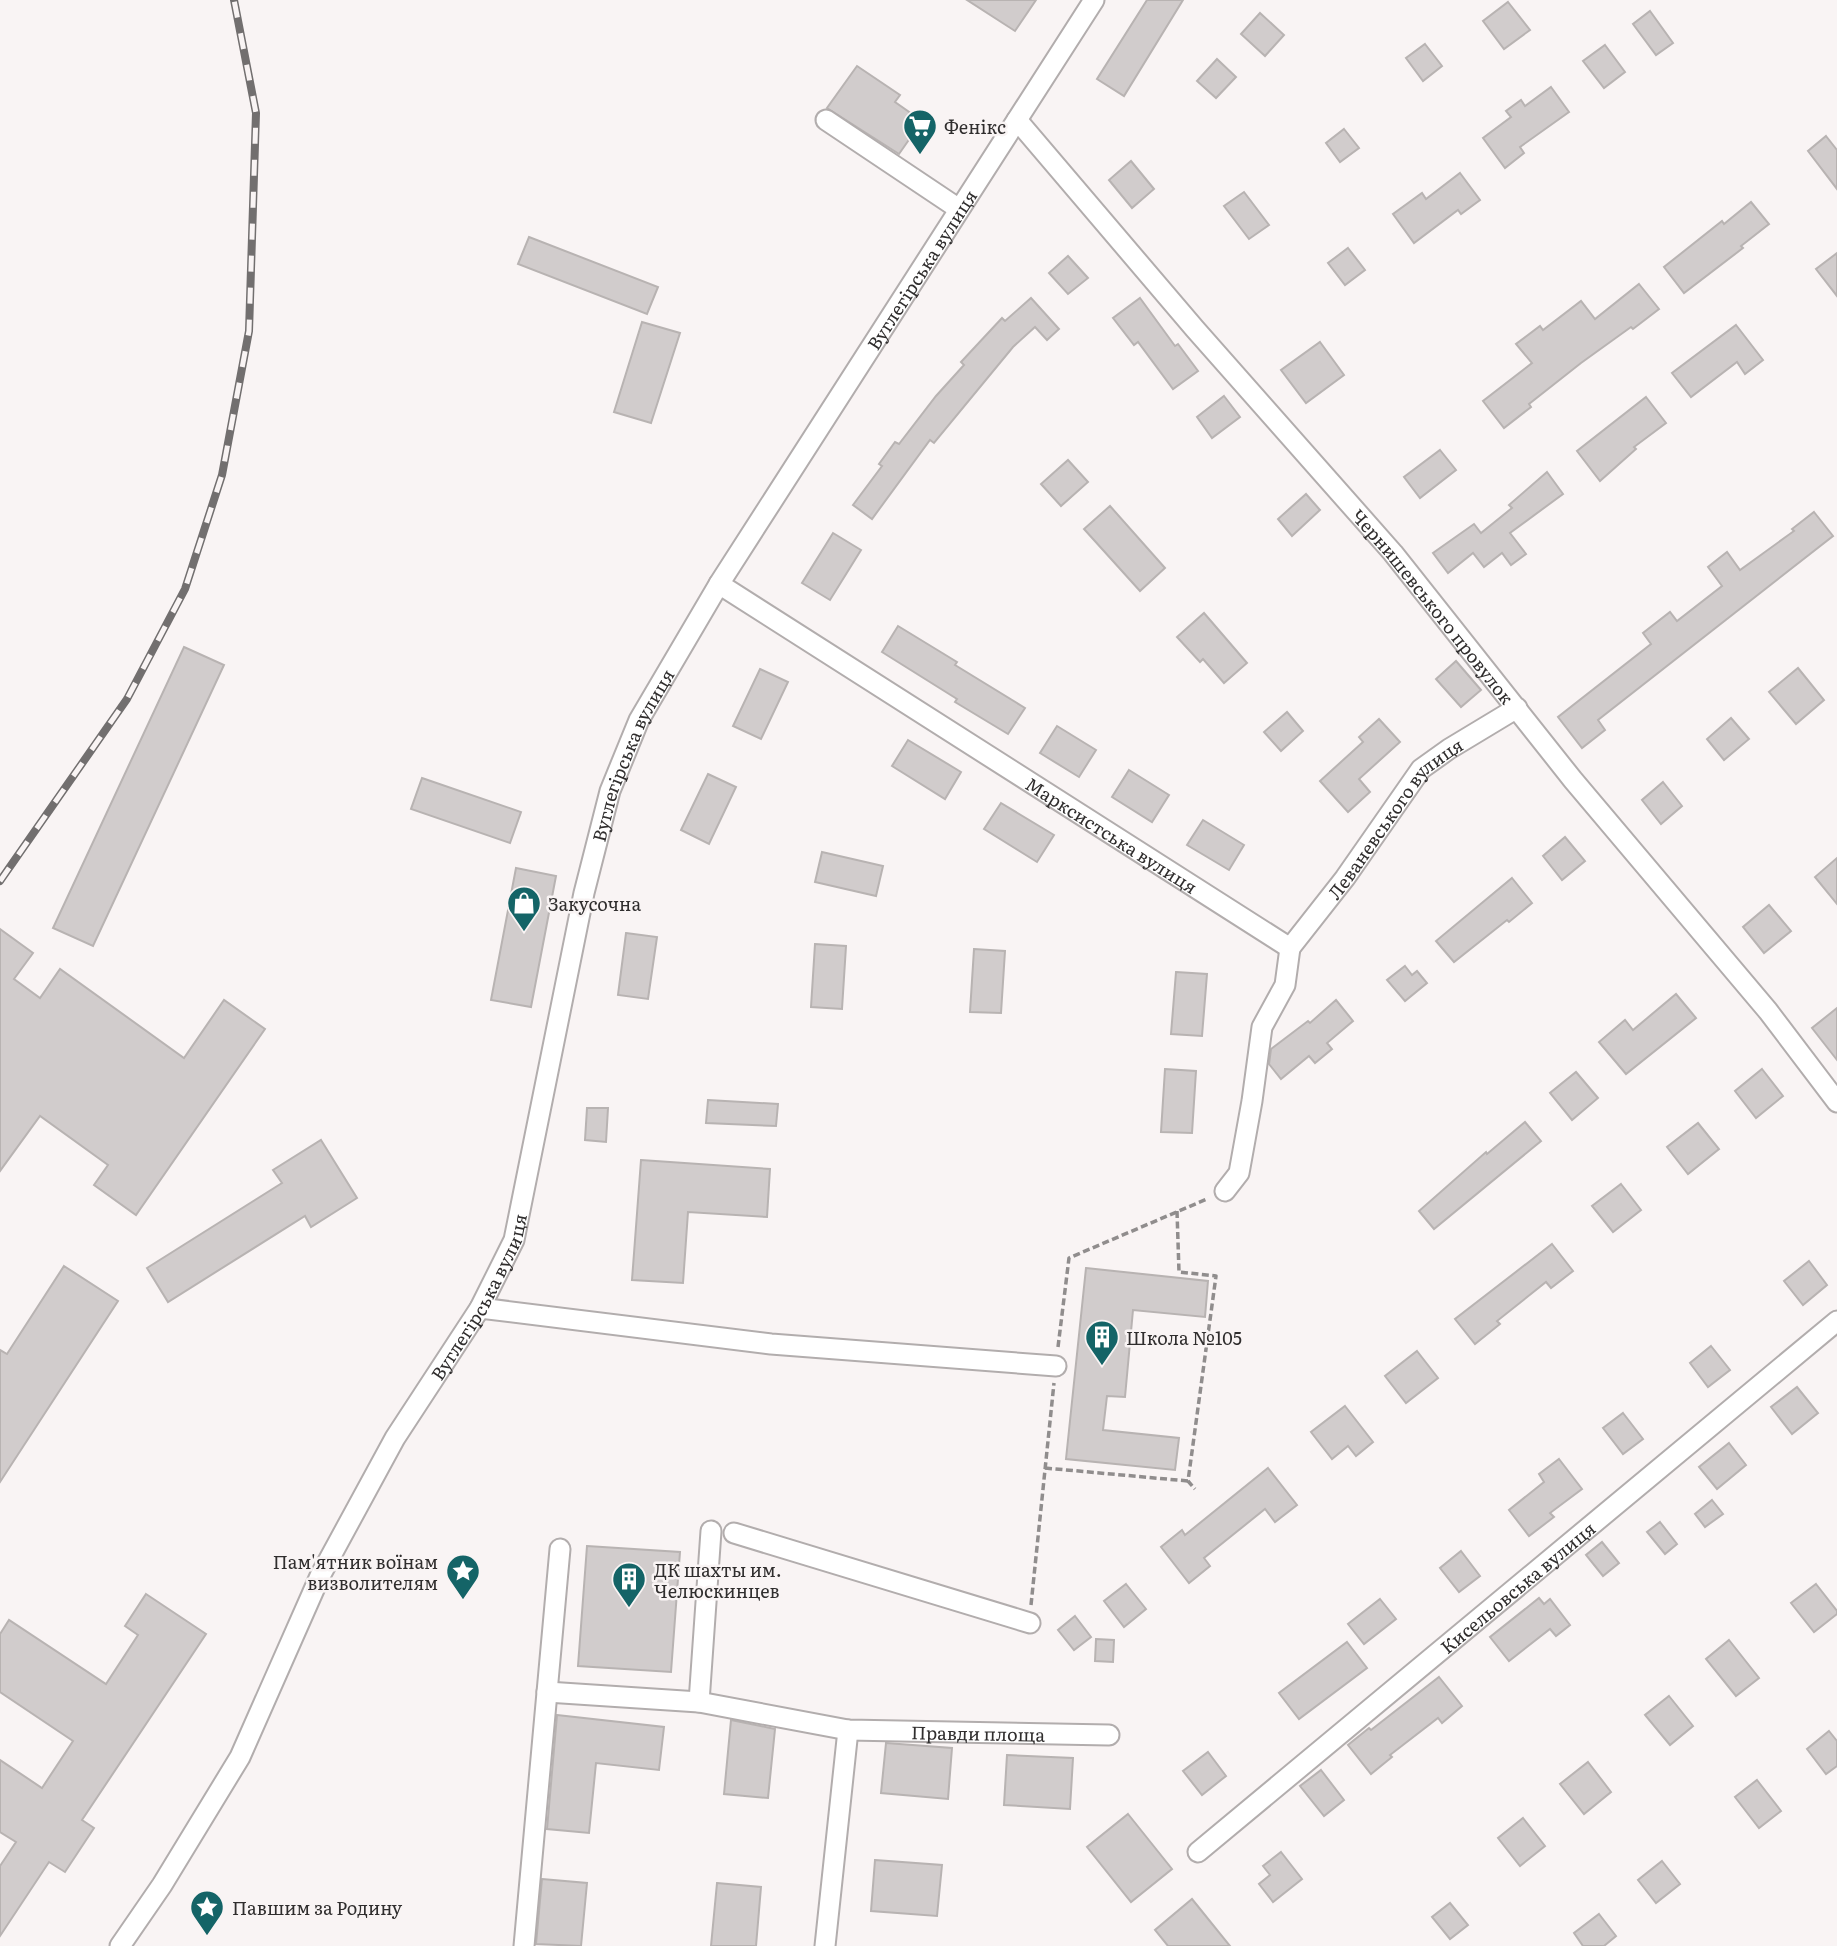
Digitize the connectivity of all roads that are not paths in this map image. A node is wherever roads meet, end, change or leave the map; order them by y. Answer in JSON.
{"nodes":[{"id":1,"x":1093,"y":0,"type":"edge"},
{"id":2,"x":826,"y":120,"type":"dead end"},
{"id":3,"x":1017,"y":120,"type":"junction"},
{"id":4,"x":959,"y":209,"type":"junction"},
{"id":5,"x":719,"y":584,"type":"junction"},
{"id":6,"x":1517,"y":708,"type":"junction"},
{"id":7,"x":1290,"y":948,"type":"junction"},
{"id":8,"x":1837,"y":1102,"type":"edge"},
{"id":9,"x":1225,"y":1191,"type":"road end"},
{"id":10,"x":480,"y":1308,"type":"junction"},
{"id":11,"x":1837,"y":1321,"type":"edge"},
{"id":12,"x":1056,"y":1366,"type":"road end"},
{"id":13,"x":712,"y":1531,"type":"dead end"},
{"id":14,"x":734,"y":1533,"type":"dead end"},
{"id":15,"x":560,"y":1549,"type":"dead end"},
{"id":16,"x":1030,"y":1623,"type":"road end"},
{"id":17,"x":547,"y":1692,"type":"junction"},
{"id":18,"x":699,"y":1702,"type":"junction"},
{"id":19,"x":848,"y":1730,"type":"junction"},
{"id":20,"x":1109,"y":1735,"type":"dead end"},
{"id":21,"x":1198,"y":1852,"type":"dead end"},
{"id":22,"x":120,"y":1946,"type":"edge"},
{"id":23,"x":524,"y":1946,"type":"edge"},
{"id":24,"x":825,"y":1946,"type":"edge"}],
"edges":[{"from":1,"to":3,"type":"street","name":"Вуглегірська вулиця"},
{"from":2,"to":4,"type":"street"},
{"from":3,"to":4,"type":"street","name":"Вуглегірська вулиця"},
{"from":3,"to":6,"type":"street","name":"Чернишевського провулок"},
{"from":4,"to":5,"type":"street","name":"Вуглегірська вулиця"},
{"from":5,"to":7,"type":"street","name":"Марксистська вулиця"},
{"from":5,"to":10,"type":"street","name":"Вуглегірська вулиця"},
{"from":6,"to":7,"type":"street","name":"Леваневського вулиця"},
{"from":6,"to":8,"type":"street","name":"Чернишевського провулок"},
{"from":7,"to":9,"type":"street"},
{"from":10,"to":12,"type":"street"},
{"from":10,"to":22,"type":"street","name":"Вуглегірська вулиця"},
{"from":11,"to":21,"type":"street","name":"Кисельовська вулиця"},
{"from":13,"to":18,"type":"street"},
{"from":14,"to":16,"type":"street"},
{"from":15,"to":17,"type":"street"},
{"from":17,"to":18,"type":"street","name":"Правди площа"},
{"from":17,"to":23,"type":"street"},
{"from":18,"to":19,"type":"street","name":"Правди площа"},
{"from":19,"to":20,"type":"street","name":"Правди площа"},
{"from":19,"to":24,"type":"street"}]}
